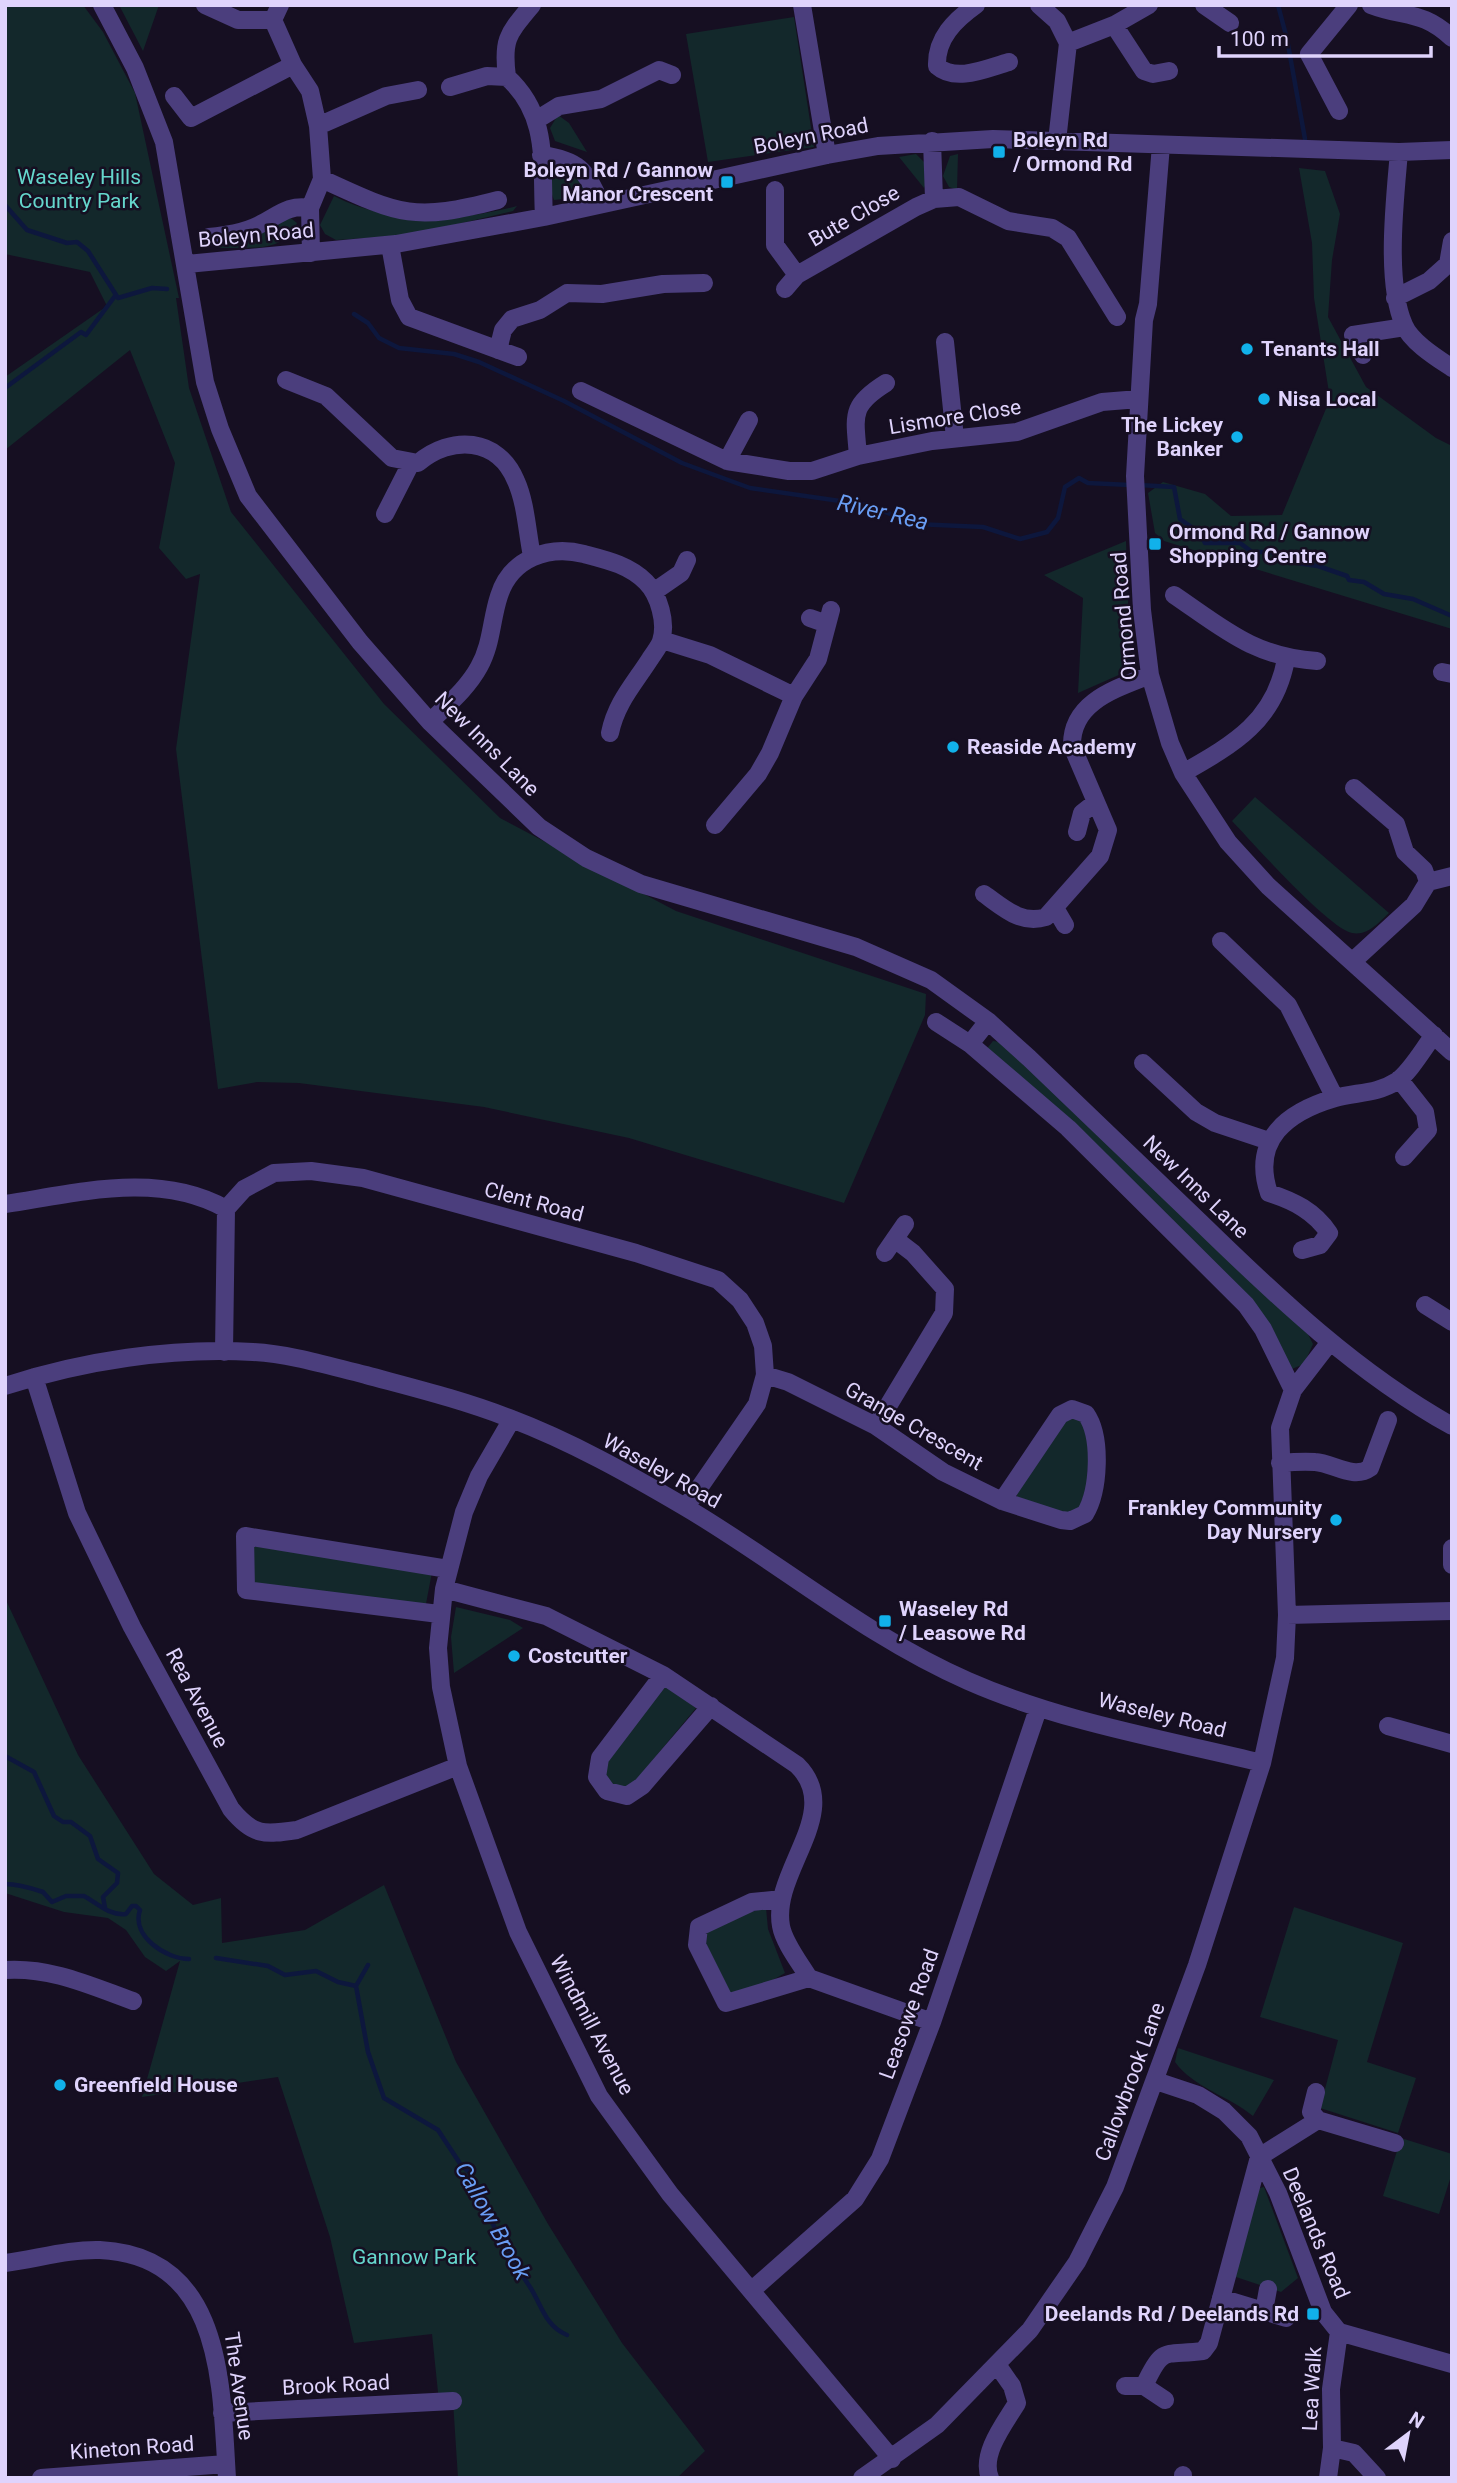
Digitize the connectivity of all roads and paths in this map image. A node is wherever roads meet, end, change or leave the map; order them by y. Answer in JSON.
{"nodes":[{"id":1,"x":102,"y":5,"type":"edge"},
{"id":2,"x":205,"y":5,"type":"edge"},
{"id":3,"x":532,"y":5,"type":"edge"},
{"id":4,"x":802,"y":5,"type":"edge"},
{"id":5,"x":976,"y":5,"type":"edge"},
{"id":6,"x":1039,"y":5,"type":"edge"},
{"id":7,"x":1149,"y":5,"type":"edge"},
{"id":8,"x":1205,"y":5,"type":"edge"},
{"id":9,"x":1349,"y":5,"type":"edge"},
{"id":10,"x":1371,"y":5,"type":"edge"},
{"id":11,"x":1415,"y":9,"type":"edge"},
{"id":12,"x":277,"y":12,"type":"edge"},
{"id":13,"x":1230,"y":23,"type":"dead end"},
{"id":14,"x":1114,"y":25,"type":"junction"},
{"id":15,"x":1452,"y":38,"type":"edge"},
{"id":16,"x":1068,"y":43,"type":"junction"},
{"id":17,"x":1009,"y":62,"type":"dead end"},
{"id":18,"x":293,"y":65,"type":"junction"},
{"id":19,"x":1169,"y":71,"type":"dead end"},
{"id":20,"x":672,"y":75,"type":"dead end"},
{"id":21,"x":507,"y":77,"type":"junction"},
{"id":22,"x":450,"y":87,"type":"dead end"},
{"id":23,"x":418,"y":90,"type":"dead end"},
{"id":24,"x":174,"y":96,"type":"dead end"},
{"id":25,"x":1339,"y":111,"type":"dead end"},
{"id":26,"x":538,"y":119,"type":"junction"},
{"id":27,"x":318,"y":126,"type":"junction"},
{"id":28,"x":932,"y":141,"type":"junction"},
{"id":29,"x":1056,"y":141,"type":"junction"},
{"id":30,"x":1161,"y":145,"type":"junction"},
{"id":31,"x":1452,"y":150,"type":"edge"},
{"id":32,"x":1399,"y":152,"type":"junction"},
{"id":33,"x":541,"y":155,"type":"junction"},
{"id":34,"x":827,"y":155,"type":"junction"},
{"id":35,"x":322,"y":179,"type":"junction"},
{"id":36,"x":775,"y":190,"type":"dead end"},
{"id":37,"x":934,"y":199,"type":"junction"},
{"id":38,"x":498,"y":200,"type":"dead end"},
{"id":39,"x":601,"y":204,"type":"junction"},
{"id":40,"x":310,"y":208,"type":"junction"},
{"id":41,"x":544,"y":217,"type":"junction"},
{"id":42,"x":209,"y":237,"type":"dead end"},
{"id":43,"x":1452,"y":241,"type":"edge"},
{"id":44,"x":390,"y":245,"type":"junction"},
{"id":45,"x":311,"y":253,"type":"junction"},
{"id":46,"x":187,"y":264,"type":"junction"},
{"id":47,"x":704,"y":283,"type":"dead end"},
{"id":48,"x":1395,"y":298,"type":"junction"},
{"id":49,"x":1117,"y":317,"type":"dead end"},
{"id":50,"x":1405,"y":327,"type":"junction"},
{"id":51,"x":945,"y":342,"type":"dead end"},
{"id":52,"x":498,"y":350,"type":"junction"},
{"id":53,"x":1363,"y":355,"type":"dead end"},
{"id":54,"x":518,"y":357,"type":"dead end"},
{"id":55,"x":1452,"y":368,"type":"edge"},
{"id":56,"x":286,"y":380,"type":"dead end"},
{"id":57,"x":886,"y":383,"type":"dead end"},
{"id":58,"x":580,"y":391,"type":"dead end"},
{"id":59,"x":1139,"y":399,"type":"junction"},
{"id":60,"x":749,"y":420,"type":"dead end"},
{"id":61,"x":955,"y":438,"type":"junction"},
{"id":62,"x":858,"y":456,"type":"junction"},
{"id":63,"x":727,"y":461,"type":"junction"},
{"id":64,"x":411,"y":463,"type":"junction"},
{"id":65,"x":385,"y":514,"type":"dead end"},
{"id":66,"x":532,"y":556,"type":"junction"},
{"id":67,"x":687,"y":560,"type":"dead end"},
{"id":68,"x":655,"y":591,"type":"junction"},
{"id":69,"x":1174,"y":596,"type":"dead end"},
{"id":70,"x":823,"y":617,"type":"dead end"},
{"id":71,"x":662,"y":640,"type":"junction"},
{"id":72,"x":1286,"y":659,"type":"junction"},
{"id":73,"x":1317,"y":661,"type":"dead end"},
{"id":74,"x":1150,"y":675,"type":"junction"},
{"id":75,"x":794,"y":696,"type":"junction"},
{"id":76,"x":430,"y":722,"type":"junction"},
{"id":77,"x":610,"y":733,"type":"dead end"},
{"id":78,"x":1183,"y":773,"type":"junction"},
{"id":79,"x":1354,"y":789,"type":"dead end"},
{"id":80,"x":1096,"y":803,"type":"junction"},
{"id":81,"x":726,"y":820,"type":"dead end"},
{"id":82,"x":1077,"y":832,"type":"dead end"},
{"id":83,"x":1452,"y":876,"type":"edge"},
{"id":84,"x":1428,"y":882,"type":"junction"},
{"id":85,"x":984,"y":894,"type":"dead end"},
{"id":86,"x":1055,"y":908,"type":"junction"},
{"id":87,"x":1065,"y":925,"type":"dead end"},
{"id":88,"x":1221,"y":941,"type":"dead end"},
{"id":89,"x":1352,"y":962,"type":"junction"},
{"id":90,"x":988,"y":1021,"type":"junction"},
{"id":91,"x":936,"y":1022,"type":"dead end"},
{"id":92,"x":1434,"y":1035,"type":"junction"},
{"id":93,"x":970,"y":1044,"type":"junction"},
{"id":94,"x":1452,"y":1052,"type":"edge"},
{"id":95,"x":1143,"y":1063,"type":"dead end"},
{"id":96,"x":1399,"y":1079,"type":"junction"},
{"id":97,"x":1335,"y":1098,"type":"junction"},
{"id":98,"x":1269,"y":1141,"type":"junction"},
{"id":99,"x":1404,"y":1157,"type":"dead end"},
{"id":100,"x":5,"y":1204,"type":"edge"},
{"id":101,"x":226,"y":1209,"type":"junction"},
{"id":102,"x":896,"y":1239,"type":"dead end"},
{"id":103,"x":1302,"y":1250,"type":"dead end"},
{"id":104,"x":1425,"y":1305,"type":"dead end"},
{"id":105,"x":1452,"y":1322,"type":"edge"},
{"id":106,"x":1330,"y":1342,"type":"junction"},
{"id":107,"x":224,"y":1352,"type":"junction"},
{"id":108,"x":765,"y":1375,"type":"junction"},
{"id":109,"x":34,"y":1377,"type":"junction"},
{"id":110,"x":5,"y":1386,"type":"edge"},
{"id":111,"x":1293,"y":1390,"type":"junction"},
{"id":112,"x":512,"y":1419,"type":"junction"},
{"id":113,"x":1388,"y":1420,"type":"dead end"},
{"id":114,"x":876,"y":1426,"type":"junction"},
{"id":115,"x":1452,"y":1426,"type":"edge"},
{"id":116,"x":1280,"y":1463,"type":"junction"},
{"id":117,"x":1002,"y":1501,"type":"junction"},
{"id":118,"x":686,"y":1507,"type":"junction"},
{"id":119,"x":1452,"y":1548,"type":"edge"},
{"id":120,"x":1452,"y":1565,"type":"edge"},
{"id":121,"x":448,"y":1569,"type":"junction"},
{"id":122,"x":444,"y":1589,"type":"junction"},
{"id":123,"x":1452,"y":1611,"type":"edge"},
{"id":124,"x":439,"y":1614,"type":"junction"},
{"id":125,"x":1287,"y":1615,"type":"junction"},
{"id":126,"x":663,"y":1675,"type":"junction"},
{"id":127,"x":711,"y":1706,"type":"junction"},
{"id":128,"x":1038,"y":1709,"type":"junction"},
{"id":129,"x":1388,"y":1726,"type":"dead end"},
{"id":130,"x":1452,"y":1744,"type":"edge"},
{"id":131,"x":1262,"y":1763,"type":"junction"},
{"id":132,"x":458,"y":1766,"type":"junction"},
{"id":133,"x":782,"y":1899,"type":"junction"},
{"id":134,"x":5,"y":1970,"type":"edge"},
{"id":135,"x":809,"y":1978,"type":"junction"},
{"id":136,"x":133,"y":2001,"type":"dead end"},
{"id":137,"x":932,"y":2022,"type":"junction"},
{"id":138,"x":1156,"y":2081,"type":"junction"},
{"id":139,"x":1316,"y":2092,"type":"dead end"},
{"id":140,"x":1318,"y":2120,"type":"junction"},
{"id":141,"x":1395,"y":2143,"type":"dead end"},
{"id":142,"x":1259,"y":2157,"type":"junction"},
{"id":143,"x":5,"y":2263,"type":"edge"},
{"id":144,"x":1268,"y":2289,"type":"dead end"},
{"id":145,"x":752,"y":2290,"type":"junction"},
{"id":146,"x":1221,"y":2298,"type":"junction"},
{"id":147,"x":1264,"y":2311,"type":"junction"},
{"id":148,"x":1286,"y":2318,"type":"dead end"},
{"id":149,"x":1339,"y":2332,"type":"junction"},
{"id":150,"x":1452,"y":2364,"type":"edge"},
{"id":151,"x":998,"y":2366,"type":"junction"},
{"id":152,"x":1125,"y":2386,"type":"dead end"},
{"id":153,"x":1144,"y":2386,"type":"junction"},
{"id":154,"x":1165,"y":2400,"type":"dead end"},
{"id":155,"x":453,"y":2401,"type":"dead end"},
{"id":156,"x":222,"y":2413,"type":"junction"},
{"id":157,"x":1332,"y":2448,"type":"junction"},
{"id":158,"x":892,"y":2459,"type":"junction"},
{"id":159,"x":227,"y":2471,"type":"edge"},
{"id":160,"x":984,"y":2473,"type":"edge"},
{"id":161,"x":41,"y":2478,"type":"edge"},
{"id":162,"x":862,"y":2478,"type":"edge"},
{"id":163,"x":1328,"y":2478,"type":"edge"},
{"id":164,"x":1377,"y":2478,"type":"edge"}],
"edges":[{"from":1,"to":46,"type":"street","name":"New Inns Lane"},
{"from":2,"to":12,"type":"street"},
{"from":3,"to":21,"type":"street"},
{"from":4,"to":34,"type":"street"},
{"from":5,"to":17,"type":"street"},
{"from":6,"to":16,"type":"street"},
{"from":7,"to":14,"type":"street"},
{"from":8,"to":13,"type":"street"},
{"from":9,"to":25,"type":"street"},
{"from":10,"to":11,"type":"street"},
{"from":11,"to":15,"type":"street"},
{"from":12,"to":18,"type":"street"},
{"from":14,"to":16,"type":"street"},
{"from":14,"to":19,"type":"street"},
{"from":16,"to":29,"type":"street"},
{"from":18,"to":24,"type":"street"},
{"from":18,"to":27,"type":"street"},
{"from":20,"to":26,"type":"street"},
{"from":21,"to":22,"type":"street"},
{"from":21,"to":26,"type":"street"},
{"from":23,"to":27,"type":"street"},
{"from":26,"to":33,"type":"street"},
{"from":27,"to":35,"type":"street"},
{"from":28,"to":29,"type":"street","name":"Boleyn Road"},
{"from":28,"to":34,"type":"street","name":"Boleyn Road"},
{"from":28,"to":37,"type":"street"},
{"from":29,"to":30,"type":"street","name":"Boleyn Road"},
{"from":30,"to":32,"type":"street","name":"Boleyn Road"},
{"from":30,"to":59,"type":"street","name":"Ormond Road"},
{"from":31,"to":32,"type":"street","name":"Boleyn Road"},
{"from":32,"to":48,"type":"street"},
{"from":33,"to":39,"type":"street"},
{"from":33,"to":41,"type":"street"},
{"from":34,"to":39,"type":"street","name":"Boleyn Road"},
{"from":35,"to":38,"type":"street"},
{"from":35,"to":40,"type":"street"},
{"from":36,"to":37,"type":"street","name":"Bute Close"},
{"from":37,"to":49,"type":"street"},
{"from":39,"to":41,"type":"street","name":"Boleyn Road"},
{"from":40,"to":42,"type":"street"},
{"from":40,"to":45,"type":"street"},
{"from":41,"to":44,"type":"street","name":"Boleyn Road"},
{"from":43,"to":48,"type":"street"},
{"from":44,"to":45,"type":"street","name":"Boleyn Road"},
{"from":44,"to":52,"type":"street"},
{"from":45,"to":46,"type":"street","name":"Boleyn Road"},
{"from":46,"to":76,"type":"street","name":"New Inns Lane"},
{"from":47,"to":52,"type":"street"},
{"from":48,"to":50,"type":"street"},
{"from":50,"to":53,"type":"street"},
{"from":50,"to":55,"type":"street"},
{"from":51,"to":61,"type":"street"},
{"from":52,"to":54,"type":"street"},
{"from":56,"to":64,"type":"street"},
{"from":57,"to":62,"type":"street","name":"Lismore Close"},
{"from":58,"to":63,"type":"street","name":"Lismore Close"},
{"from":59,"to":61,"type":"street","name":"Lismore Close"},
{"from":59,"to":74,"type":"street","name":"Ormond Road"},
{"from":60,"to":63,"type":"street"},
{"from":61,"to":62,"type":"street","name":"Lismore Close"},
{"from":62,"to":63,"type":"street","name":"Lismore Close"},
{"from":64,"to":65,"type":"street"},
{"from":64,"to":66,"type":"street"},
{"from":66,"to":68,"type":"street"},
{"from":66,"to":76,"type":"street"},
{"from":67,"to":68,"type":"street"},
{"from":68,"to":71,"type":"street"},
{"from":69,"to":72,"type":"street"},
{"from":70,"to":75,"type":"street"},
{"from":71,"to":75,"type":"street"},
{"from":71,"to":77,"type":"street"},
{"from":72,"to":73,"type":"street"},
{"from":72,"to":78,"type":"street"},
{"from":74,"to":78,"type":"street","name":"Ormond Road"},
{"from":74,"to":80,"type":"street"},
{"from":75,"to":81,"type":"street"},
{"from":76,"to":90,"type":"street","name":"New Inns Lane"},
{"from":78,"to":89,"type":"street","name":"Ormond Road"},
{"from":79,"to":84,"type":"street"},
{"from":80,"to":82,"type":"street"},
{"from":80,"to":86,"type":"street"},
{"from":83,"to":84,"type":"street"},
{"from":84,"to":89,"type":"street"},
{"from":85,"to":86,"type":"street"},
{"from":86,"to":87,"type":"street"},
{"from":88,"to":97,"type":"street"},
{"from":89,"to":92,"type":"street","name":"Ormond Road"},
{"from":90,"to":93,"type":"street"},
{"from":90,"to":106,"type":"street","name":"New Inns Lane"},
{"from":91,"to":93,"type":"street"},
{"from":92,"to":94,"type":"street","name":"Ormond Road"},
{"from":92,"to":96,"type":"street"},
{"from":93,"to":111,"type":"street"},
{"from":95,"to":98,"type":"street"},
{"from":96,"to":97,"type":"street"},
{"from":96,"to":99,"type":"street"},
{"from":97,"to":98,"type":"street"},
{"from":98,"to":103,"type":"street"},
{"from":100,"to":101,"type":"street"},
{"from":101,"to":107,"type":"street"},
{"from":101,"to":108,"type":"street","name":"Clent Road"},
{"from":102,"to":114,"type":"street"},
{"from":104,"to":105,"type":"street"},
{"from":106,"to":111,"type":"street"},
{"from":106,"to":115,"type":"street","name":"New Inns Lane"},
{"from":107,"to":109,"type":"street","name":"Waseley Road"},
{"from":107,"to":112,"type":"street","name":"Waseley Road"},
{"from":108,"to":114,"type":"street","name":"Grange Crescent"},
{"from":108,"to":118,"type":"street","name":"Clent Road"},
{"from":109,"to":110,"type":"street","name":"Waseley Road"},
{"from":109,"to":132,"type":"street","name":"Rea Avenue"},
{"from":111,"to":116,"type":"street"},
{"from":112,"to":118,"type":"street","name":"Waseley Road"},
{"from":112,"to":121,"type":"street","name":"Windmill Avenue"},
{"from":113,"to":116,"type":"street"},
{"from":114,"to":117,"type":"street","name":"Grange Crescent"},
{"from":116,"to":125,"type":"street"},
{"from":117,"to":117,"type":"street","name":"Grange Crescent"},
{"from":118,"to":128,"type":"street","name":"Waseley Road"},
{"from":119,"to":120,"type":"street"},
{"from":121,"to":122,"type":"street","name":"Windmill Avenue"},
{"from":121,"to":124,"type":"street"},
{"from":122,"to":124,"type":"street","name":"Windmill Avenue"},
{"from":122,"to":126,"type":"street"},
{"from":123,"to":125,"type":"street"},
{"from":124,"to":132,"type":"street","name":"Windmill Avenue"},
{"from":125,"to":131,"type":"street","name":"Callowbrook Lane"},
{"from":126,"to":127,"type":"street"},
{"from":126,"to":127,"type":"street"},
{"from":127,"to":133,"type":"street"},
{"from":128,"to":131,"type":"street","name":"Waseley Road"},
{"from":128,"to":137,"type":"street","name":"Leasowe Road"},
{"from":129,"to":130,"type":"street"},
{"from":131,"to":138,"type":"street","name":"Callowbrook Lane"},
{"from":132,"to":145,"type":"street","name":"Windmill Avenue"},
{"from":133,"to":135,"type":"street"},
{"from":133,"to":135,"type":"street"},
{"from":134,"to":136,"type":"street"},
{"from":135,"to":137,"type":"street"},
{"from":137,"to":145,"type":"street","name":"Leasowe Road"},
{"from":138,"to":142,"type":"street","name":"Deelands Road"},
{"from":138,"to":151,"type":"street","name":"Callowbrook Lane"},
{"from":139,"to":140,"type":"street"},
{"from":140,"to":141,"type":"street"},
{"from":140,"to":142,"type":"street"},
{"from":142,"to":146,"type":"street","name":"Deelands Road"},
{"from":142,"to":149,"type":"street","name":"Deelands Road"},
{"from":143,"to":156,"type":"street","name":"The Avenue"},
{"from":144,"to":147,"type":"street"},
{"from":145,"to":158,"type":"street","name":"Windmill Avenue"},
{"from":146,"to":147,"type":"street"},
{"from":146,"to":153,"type":"street","name":"Deelands Road"},
{"from":147,"to":148,"type":"street"},
{"from":149,"to":150,"type":"street","name":"Deelands Road"},
{"from":149,"to":157,"type":"street","name":"Lea Walk"},
{"from":151,"to":158,"type":"street","name":"Callowbrook Lane"},
{"from":151,"to":160,"type":"street"},
{"from":152,"to":153,"type":"street"},
{"from":153,"to":154,"type":"street"},
{"from":155,"to":156,"type":"street","name":"Brook Road"},
{"from":156,"to":159,"type":"street","name":"The Avenue"},
{"from":157,"to":163,"type":"street","name":"Lea Walk"},
{"from":157,"to":164,"type":"street","name":"Lea Walk"},
{"from":158,"to":162,"type":"street","name":"Callowbrook Lane"},
{"from":159,"to":161,"type":"street","name":"Kineton Road"}]}
